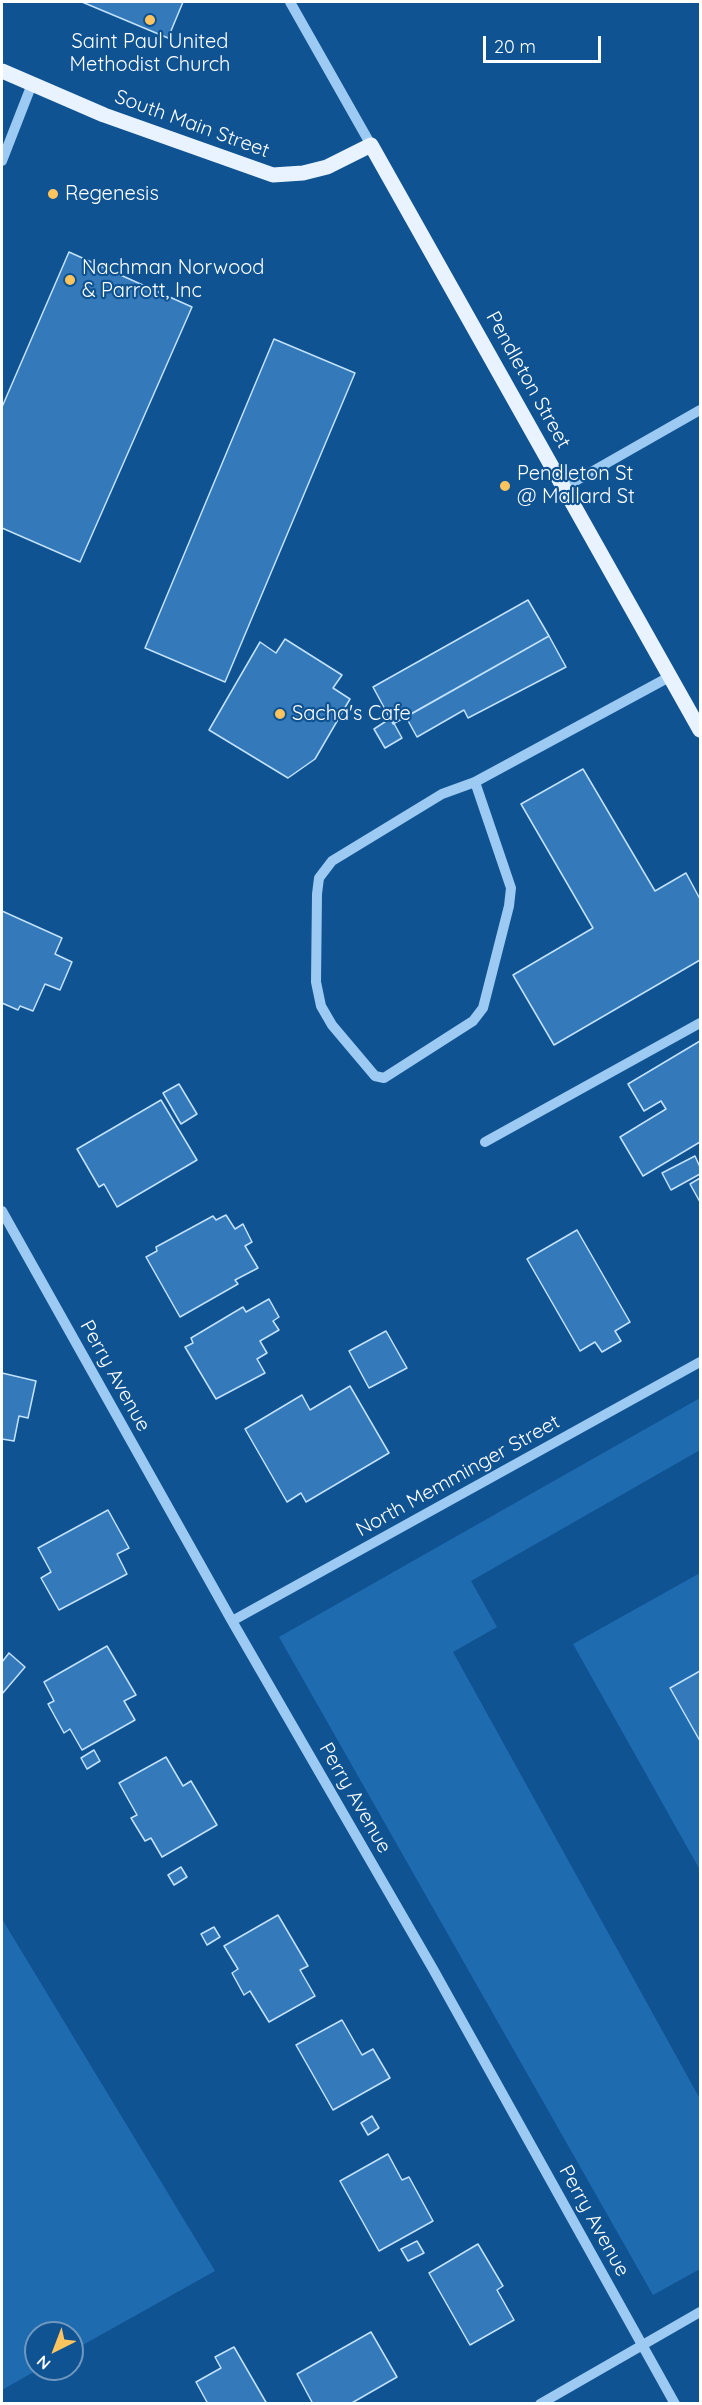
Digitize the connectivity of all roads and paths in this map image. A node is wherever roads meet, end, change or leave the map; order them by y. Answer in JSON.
{"nodes":[{"id":1,"x":290,"y":2,"type":"edge"},
{"id":2,"x":2,"y":71,"type":"edge"},
{"id":3,"x":32,"y":84,"type":"junction"},
{"id":4,"x":371,"y":145,"type":"junction"},
{"id":5,"x":2,"y":161,"type":"edge"},
{"id":6,"x":700,"y":410,"type":"edge"},
{"id":7,"x":565,"y":487,"type":"junction"},
{"id":8,"x":670,"y":676,"type":"junction"},
{"id":9,"x":700,"y":730,"type":"edge"},
{"id":10,"x":475,"y":782,"type":"junction"},
{"id":11,"x":700,"y":1023,"type":"edge"},
{"id":12,"x":485,"y":1142,"type":"dead end"},
{"id":13,"x":2,"y":1211,"type":"edge"},
{"id":14,"x":700,"y":1362,"type":"edge"},
{"id":15,"x":232,"y":1622,"type":"junction"},
{"id":16,"x":700,"y":2312,"type":"edge"},
{"id":17,"x":642,"y":2346,"type":"junction"},
{"id":18,"x":540,"y":2403,"type":"edge"},
{"id":19,"x":675,"y":2403,"type":"edge"}],
"edges":[{"from":1,"to":4,"type":"street"},
{"from":2,"to":3,"type":"main road","name":"South Main Street"},
{"from":3,"to":4,"type":"main road","name":"South Main Street"},
{"from":3,"to":5,"type":"street"},
{"from":4,"to":7,"type":"main road","name":"Pendleton Street"},
{"from":6,"to":7,"type":"street"},
{"from":7,"to":8,"type":"main road","name":"Pendleton Street"},
{"from":8,"to":9,"type":"main road","name":"Pendleton Street"},
{"from":8,"to":10,"type":"street"},
{"from":10,"to":10,"type":"street"},
{"from":11,"to":12,"type":"street"},
{"from":13,"to":15,"type":"street","name":"Perry Avenue"},
{"from":14,"to":15,"type":"street","name":"North Memminger Street"},
{"from":15,"to":17,"type":"street","name":"Perry Avenue"},
{"from":16,"to":17,"type":"street"},
{"from":17,"to":18,"type":"street"},
{"from":17,"to":19,"type":"street","name":"Perry Avenue"}]}
